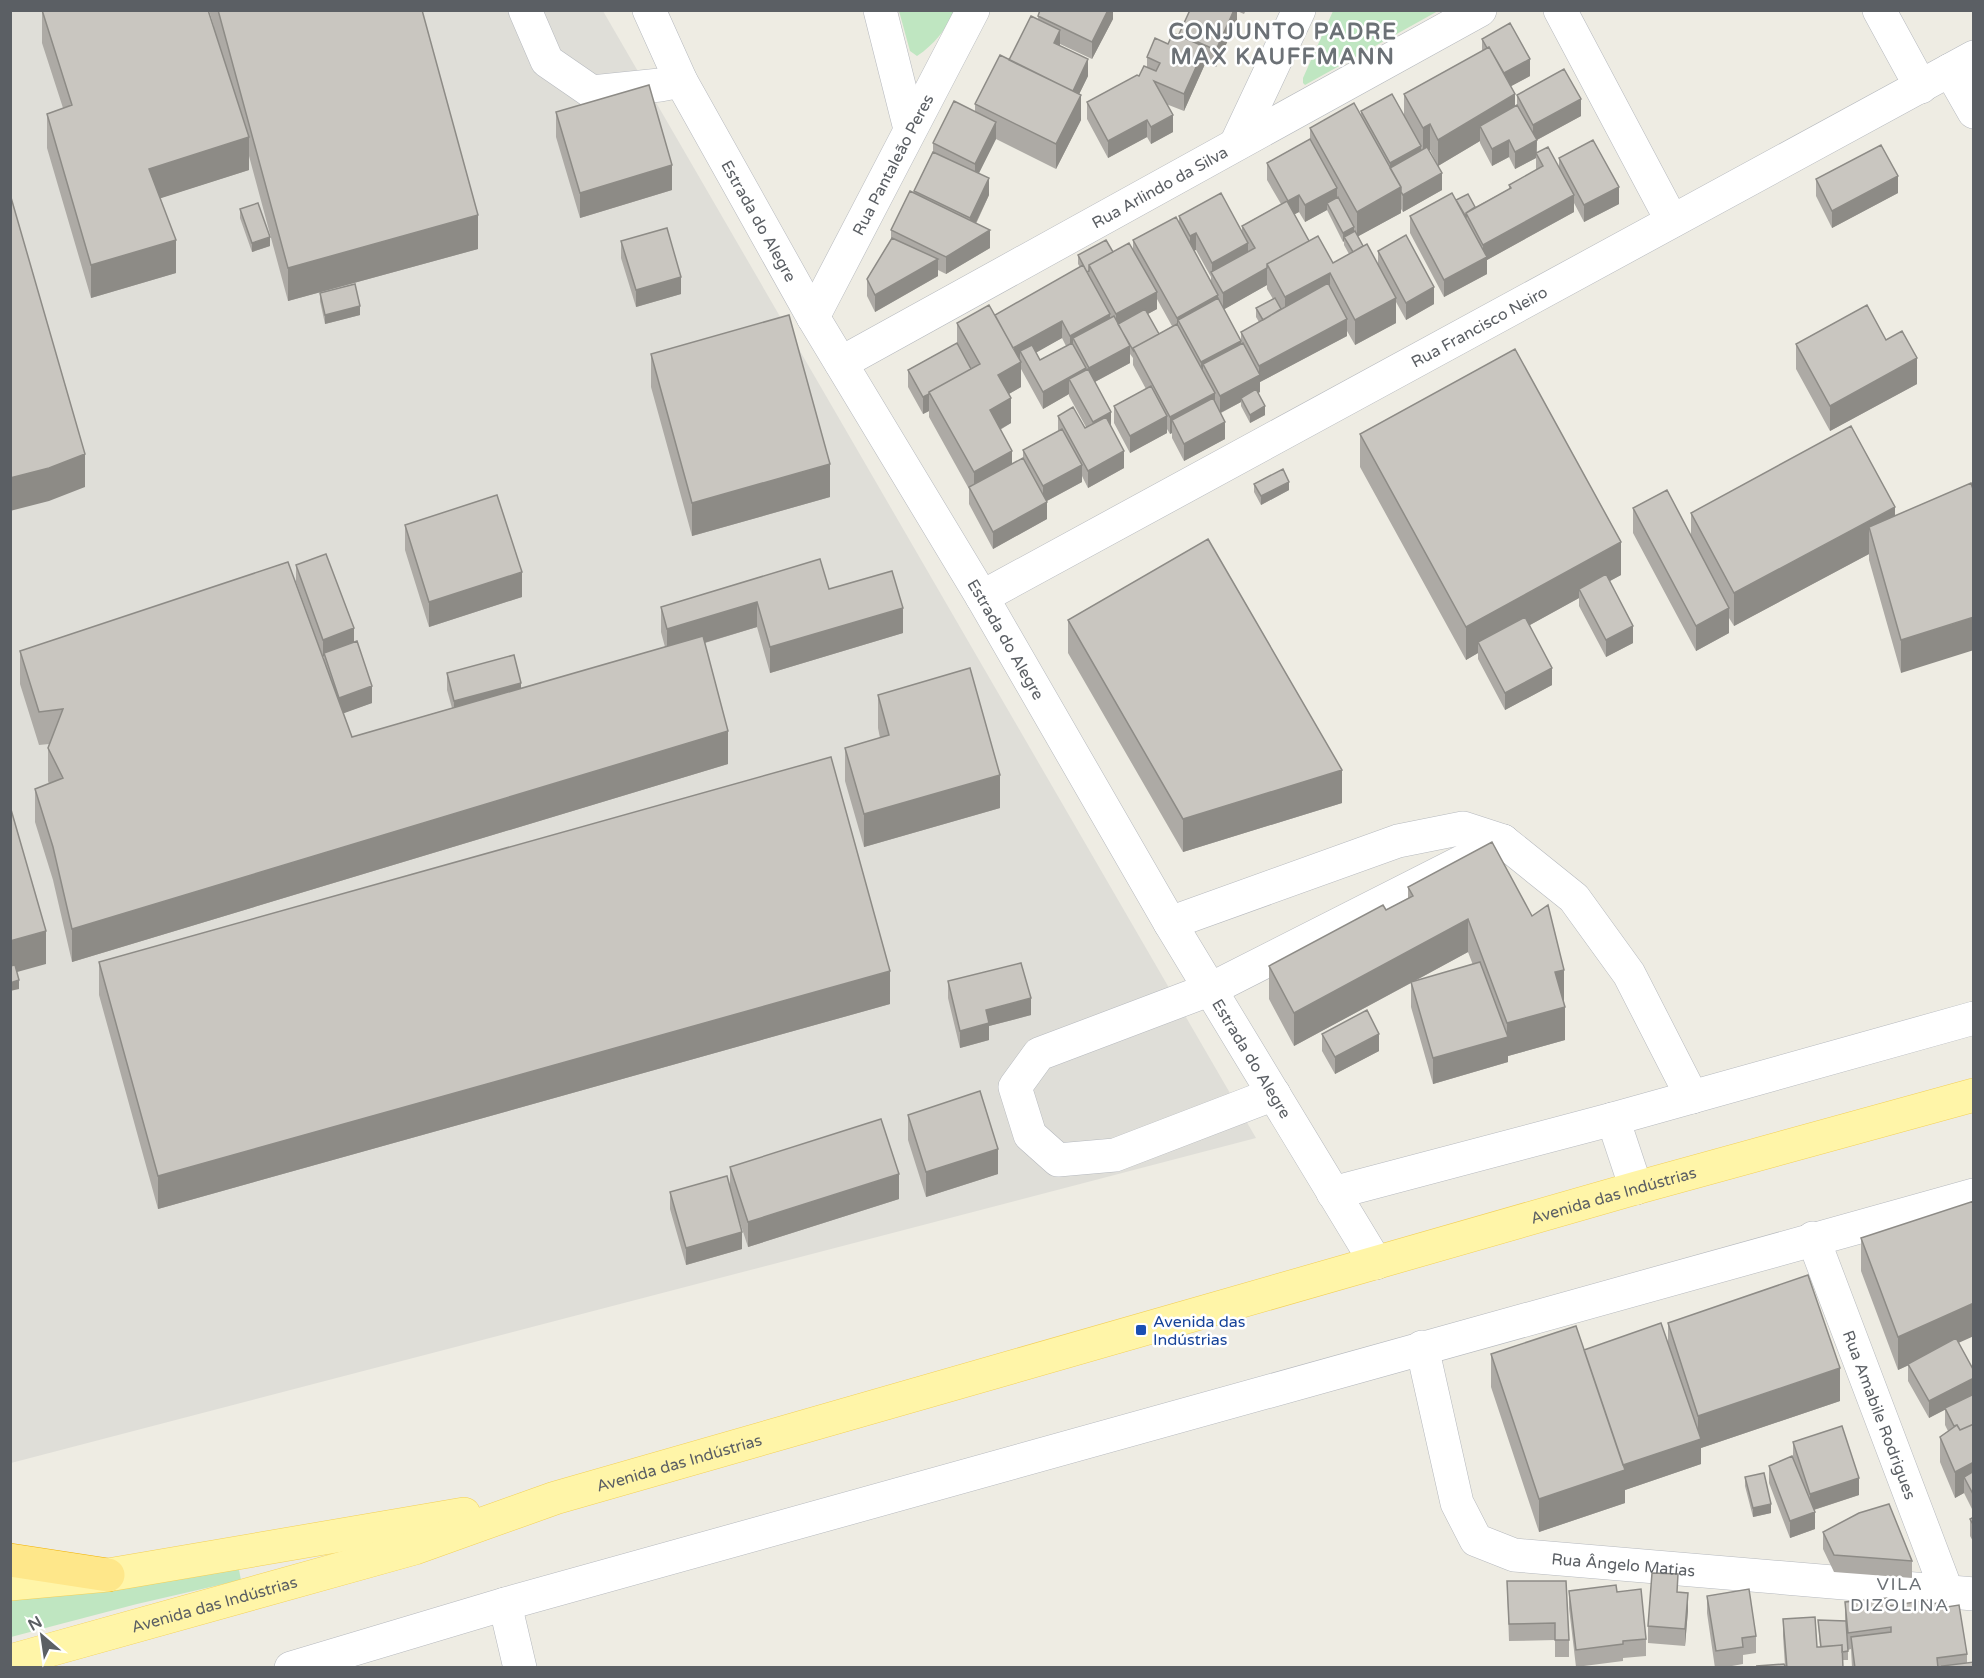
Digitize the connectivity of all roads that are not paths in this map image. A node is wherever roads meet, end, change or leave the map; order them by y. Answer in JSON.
{"nodes":[{"id":1,"x":525,"y":10,"type":"edge"},
{"id":2,"x":649,"y":10,"type":"edge"},
{"id":3,"x":880,"y":10,"type":"edge"},
{"id":4,"x":973,"y":10,"type":"edge"},
{"id":5,"x":1299,"y":10,"type":"edge"},
{"id":6,"x":1480,"y":10,"type":"edge"},
{"id":7,"x":1560,"y":10,"type":"edge"},
{"id":8,"x":1879,"y":10,"type":"edge"},
{"id":9,"x":1962,"y":63,"type":"edge"},
{"id":10,"x":681,"y":81,"type":"junction"},
{"id":11,"x":1921,"y":87,"type":"junction"},
{"id":12,"x":1974,"y":112,"type":"edge"},
{"id":13,"x":910,"y":129,"type":"junction"},
{"id":14,"x":1236,"y":144,"type":"junction"},
{"id":15,"x":1672,"y":221,"type":"junction"},
{"id":16,"x":813,"y":316,"type":"junction"},
{"id":17,"x":841,"y":363,"type":"junction"},
{"id":18,"x":982,"y":597,"type":"junction"},
{"id":19,"x":1503,"y":841,"type":"junction"},
{"id":20,"x":1170,"y":923,"type":"junction"},
{"id":21,"x":1211,"y":989,"type":"junction"},
{"id":22,"x":1974,"y":1018,"type":"edge"},
{"id":23,"x":1274,"y":1094,"type":"junction"},
{"id":24,"x":1974,"y":1095,"type":"edge"},
{"id":25,"x":1692,"y":1097,"type":"junction"},
{"id":26,"x":1613,"y":1119,"type":"junction"},
{"id":27,"x":1636,"y":1188,"type":"junction"},
{"id":28,"x":1333,"y":1193,"type":"junction"},
{"id":29,"x":1974,"y":1195,"type":"edge"},
{"id":30,"x":1813,"y":1238,"type":"junction"},
{"id":31,"x":1376,"y":1263,"type":"junction"},
{"id":32,"x":1422,"y":1347,"type":"junction"},
{"id":33,"x":555,"y":1498,"type":"junction"},
{"id":34,"x":10,"y":1560,"type":"edge"},
{"id":35,"x":108,"y":1575,"type":"junction"},
{"id":36,"x":10,"y":1584,"type":"edge"},
{"id":37,"x":1960,"y":1593,"type":"edge"},
{"id":38,"x":505,"y":1604,"type":"junction"},
{"id":39,"x":10,"y":1661,"type":"edge"},
{"id":40,"x":291,"y":1668,"type":"edge"},
{"id":41,"x":520,"y":1668,"type":"edge"}],
"edges":[{"from":1,"to":10,"type":"street"},
{"from":2,"to":10,"type":"street","name":"Estrada do Alegre"},
{"from":3,"to":13,"type":"street"},
{"from":4,"to":13,"type":"street","name":"Rua Pantaleão Peres"},
{"from":5,"to":14,"type":"street"},
{"from":6,"to":14,"type":"street","name":"Rua Arlindo da Silva"},
{"from":7,"to":15,"type":"street"},
{"from":8,"to":11,"type":"street"},
{"from":9,"to":11,"type":"street","name":"Rua Francisco Neiro"},
{"from":9,"to":12,"type":"street"},
{"from":10,"to":16,"type":"street","name":"Estrada do Alegre"},
{"from":11,"to":15,"type":"street","name":"Rua Francisco Neiro"},
{"from":13,"to":16,"type":"street","name":"Rua Pantaleão Peres"},
{"from":14,"to":17,"type":"street","name":"Rua Arlindo da Silva"},
{"from":15,"to":18,"type":"street","name":"Rua Francisco Neiro"},
{"from":16,"to":17,"type":"street","name":"Estrada do Alegre"},
{"from":17,"to":18,"type":"street","name":"Estrada do Alegre"},
{"from":18,"to":20,"type":"street","name":"Estrada do Alegre"},
{"from":19,"to":20,"type":"street"},
{"from":19,"to":21,"type":"street"},
{"from":19,"to":25,"type":"street"},
{"from":20,"to":21,"type":"street","name":"Estrada do Alegre"},
{"from":21,"to":23,"type":"street","name":"Estrada do Alegre"},
{"from":21,"to":23,"type":"street"},
{"from":22,"to":25,"type":"street"},
{"from":23,"to":28,"type":"street","name":"Estrada do Alegre"},
{"from":24,"to":27,"type":"main road","name":"Avenida das Indústrias"},
{"from":25,"to":26,"type":"street"},
{"from":26,"to":27,"type":"street"},
{"from":26,"to":28,"type":"street"},
{"from":27,"to":31,"type":"main road","name":"Avenida das Indústrias"},
{"from":28,"to":31,"type":"street","name":"Estrada do Alegre"},
{"from":29,"to":30,"type":"street"},
{"from":30,"to":32,"type":"street"},
{"from":30,"to":37,"type":"street","name":"Rua Amabile Rodrigues"},
{"from":31,"to":33,"type":"main road","name":"Avenida das Indústrias"},
{"from":32,"to":37,"type":"street","name":"Rua Ângelo Matias"},
{"from":32,"to":38,"type":"street"},
{"from":33,"to":35,"type":"main road"},
{"from":33,"to":39,"type":"main road","name":"Avenida das Indústrias"},
{"from":34,"to":35,"type":"highway"},
{"from":35,"to":36,"type":"main road"},
{"from":38,"to":40,"type":"street"},
{"from":38,"to":41,"type":"street"}]}
